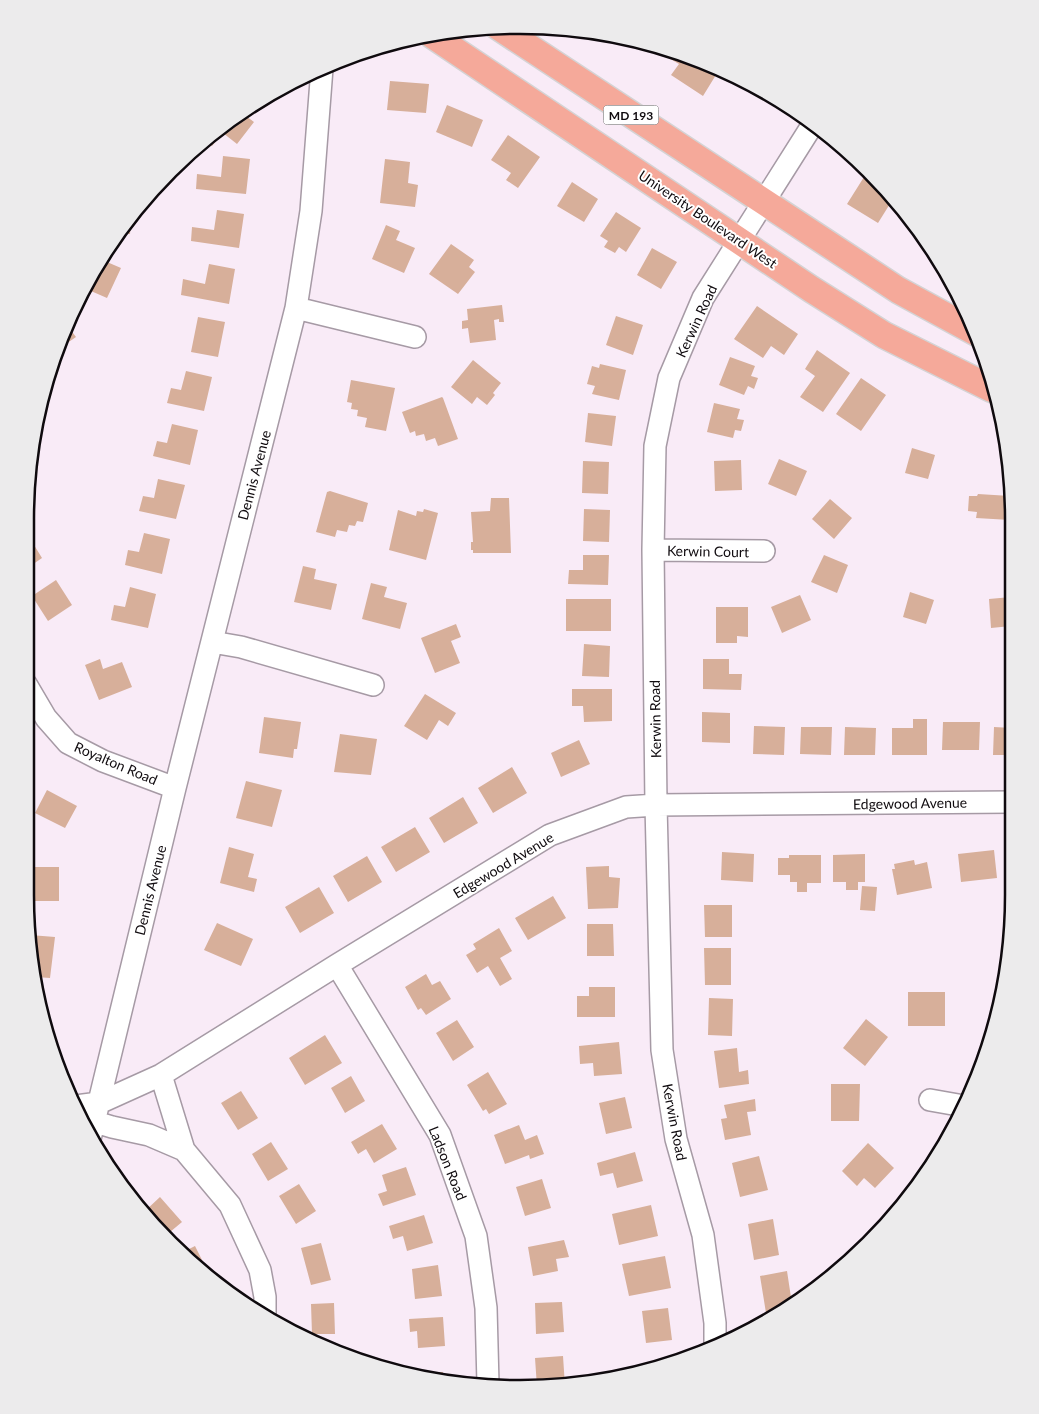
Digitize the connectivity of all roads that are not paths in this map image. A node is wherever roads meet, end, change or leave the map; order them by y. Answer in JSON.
{"nodes":[{"id":1,"x":510,"y":34,"type":"edge"},
{"id":2,"x":440,"y":41,"type":"edge"},
{"id":3,"x":321,"y":77,"type":"edge"},
{"id":4,"x":809,"y":130,"type":"edge"},
{"id":5,"x":764,"y":203,"type":"junction"},
{"id":6,"x":740,"y":241,"type":"junction"},
{"id":7,"x":296,"y":308,"type":"junction"},
{"id":8,"x":965,"y":326,"type":"edge"},
{"id":9,"x":415,"y":336,"type":"dead end"},
{"id":10,"x":986,"y":386,"type":"edge"},
{"id":11,"x":653,"y":550,"type":"junction"},
{"id":12,"x":764,"y":551,"type":"dead end"},
{"id":13,"x":212,"y":642,"type":"junction"},
{"id":14,"x":373,"y":685,"type":"dead end"},
{"id":15,"x":34,"y":698,"type":"edge"},
{"id":16,"x":175,"y":788,"type":"junction"},
{"id":17,"x":1005,"y":802,"type":"edge"},
{"id":18,"x":656,"y":805,"type":"junction"},
{"id":19,"x":338,"y":965,"type":"junction"},
{"id":20,"x":161,"y":1075,"type":"junction"},
{"id":21,"x":930,"y":1100,"type":"dead end"},
{"id":22,"x":957,"y":1105,"type":"edge"},
{"id":23,"x":91,"y":1121,"type":"edge"},
{"id":24,"x":184,"y":1150,"type":"junction"},
{"id":25,"x":266,"y":1308,"type":"edge"},
{"id":26,"x":715,"y":1339,"type":"edge"},
{"id":27,"x":488,"y":1379,"type":"edge"}],
"edges":[{"from":1,"to":5,"type":"main road","number":"MD 193"},
{"from":2,"to":6,"type":"main road","name":"University Boulevard West"},
{"from":3,"to":7,"type":"street","name":"Dennis Avenue"},
{"from":4,"to":5,"type":"street","name":"Kerwin Road"},
{"from":5,"to":6,"type":"street","name":"Kerwin Road"},
{"from":5,"to":8,"type":"main road","number":"MD 193"},
{"from":6,"to":10,"type":"main road","name":"University Boulevard West"},
{"from":6,"to":11,"type":"street","name":"Kerwin Road"},
{"from":7,"to":9,"type":"street"},
{"from":7,"to":13,"type":"street","name":"Dennis Avenue"},
{"from":11,"to":12,"type":"street","name":"Kerwin Court"},
{"from":11,"to":18,"type":"street","name":"Kerwin Road"},
{"from":13,"to":14,"type":"street"},
{"from":13,"to":16,"type":"street","name":"Dennis Avenue"},
{"from":15,"to":16,"type":"street","name":"Royalton Road"},
{"from":16,"to":23,"type":"street","name":"Dennis Avenue"},
{"from":17,"to":18,"type":"street","name":"Edgewood Avenue"},
{"from":18,"to":19,"type":"street","name":"Edgewood Avenue"},
{"from":18,"to":26,"type":"street","name":"Kerwin Road"},
{"from":19,"to":20,"type":"street","name":"Edgewood Avenue"},
{"from":19,"to":27,"type":"street","name":"Ladson Road"},
{"from":20,"to":23,"type":"street","name":"Edgewood Avenue"},
{"from":20,"to":24,"type":"street"},
{"from":21,"to":22,"type":"street"},
{"from":23,"to":24,"type":"street"},
{"from":24,"to":25,"type":"street"}]}
